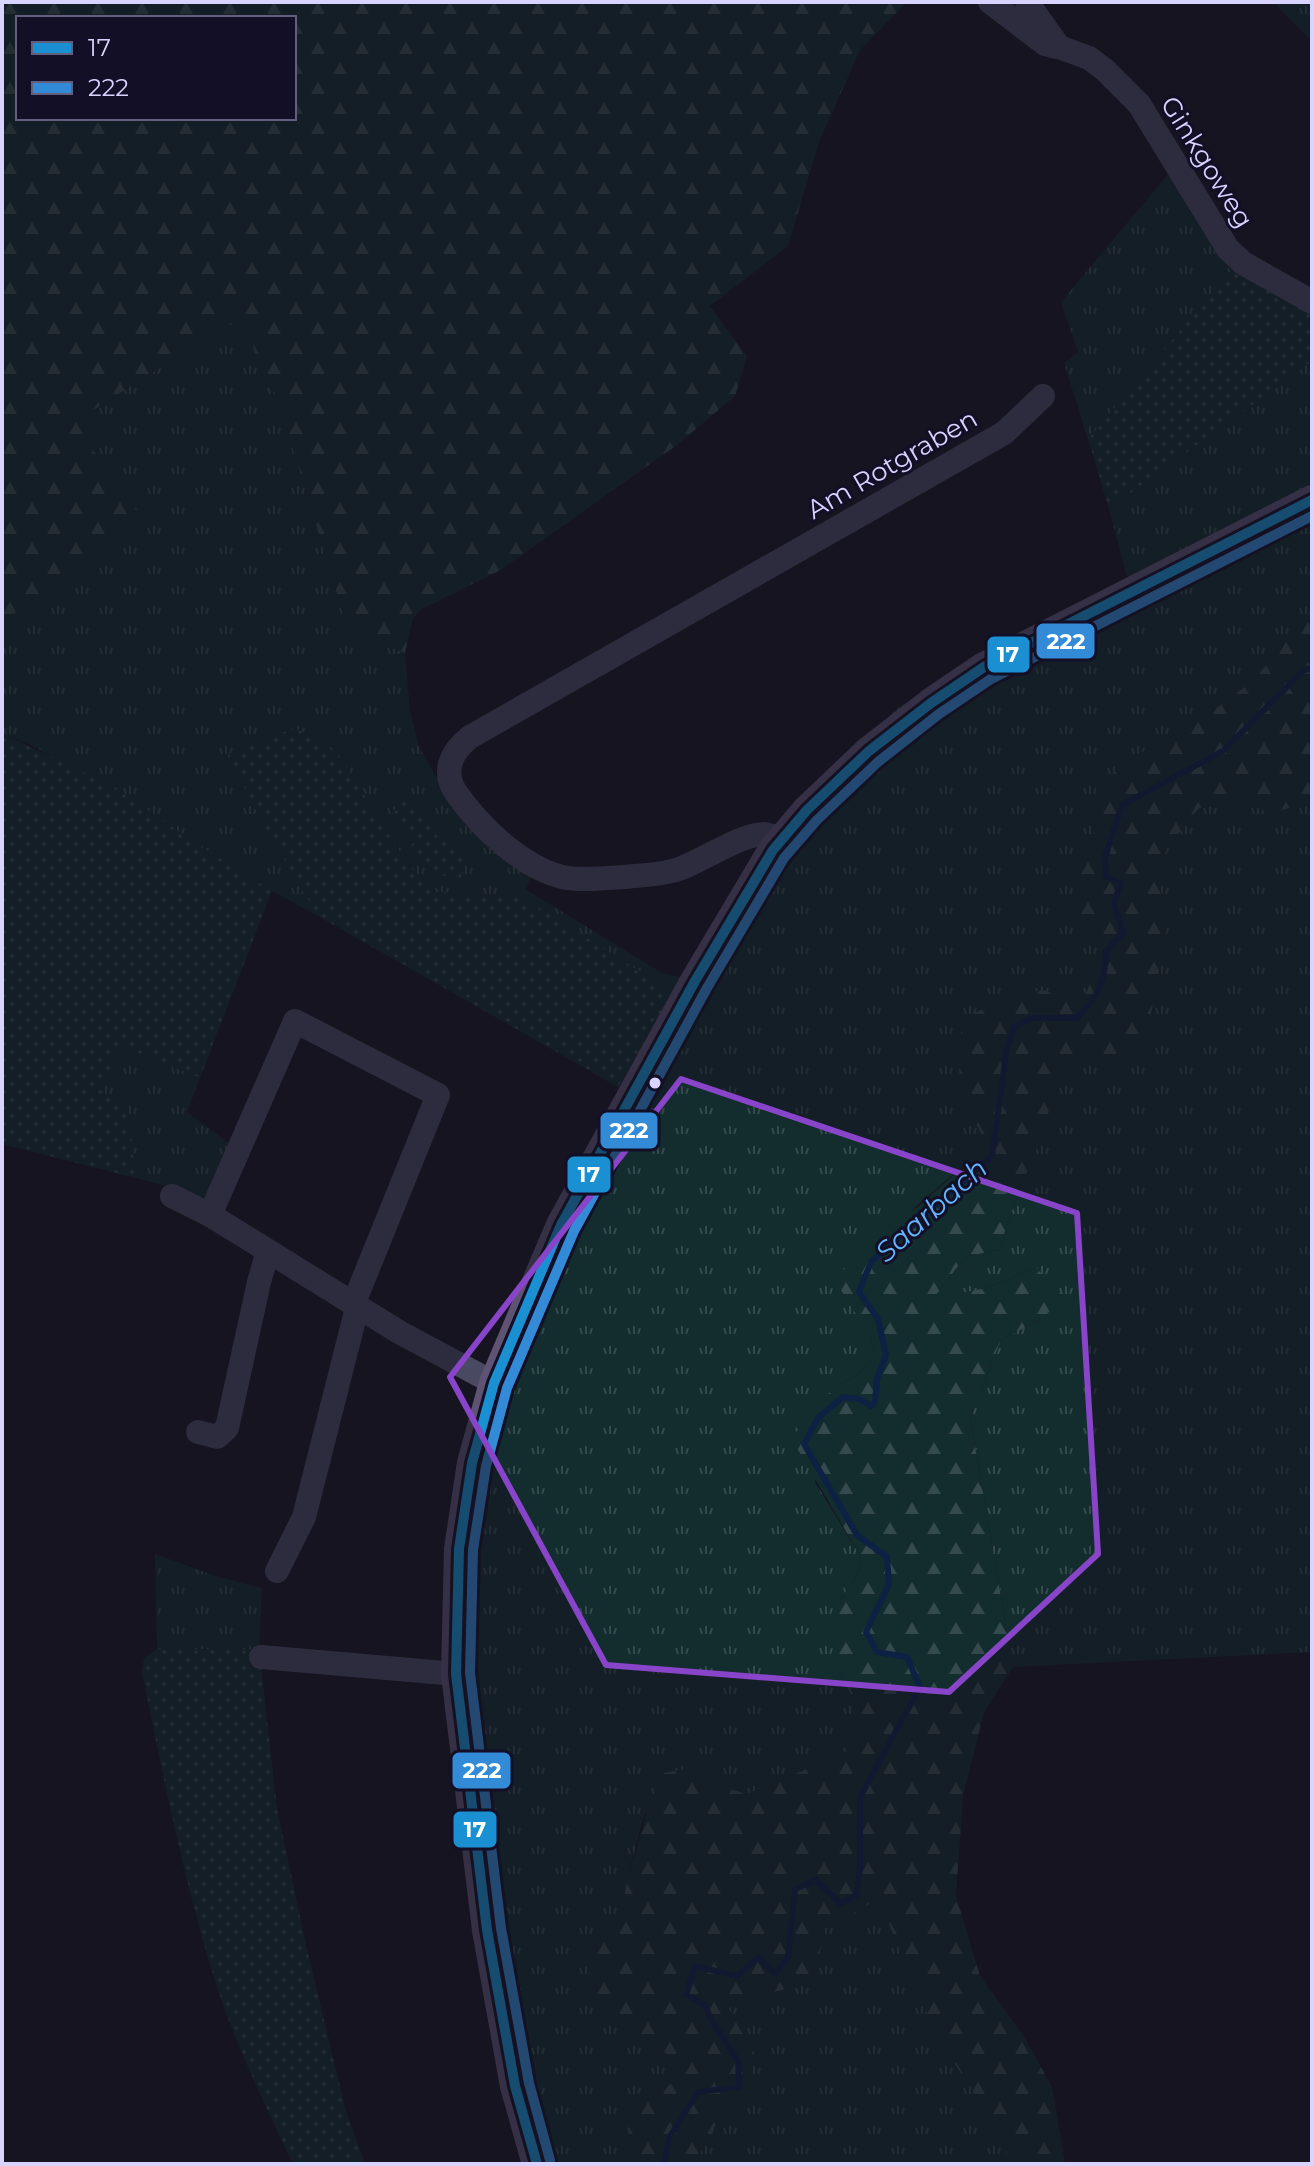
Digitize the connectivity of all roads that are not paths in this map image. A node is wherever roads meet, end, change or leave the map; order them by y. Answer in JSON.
{"nodes":[{"id":1,"x":990,"y":2,"type":"edge"},
{"id":2,"x":1027,"y":2,"type":"edge"},
{"id":3,"x":1059,"y":47,"type":"junction"},
{"id":4,"x":1312,"y":302,"type":"edge"},
{"id":5,"x":1043,"y":396,"type":"dead end"},
{"id":6,"x":1312,"y":500,"type":"edge"},
{"id":7,"x":781,"y":839,"type":"junction"},
{"id":8,"x":172,"y":1196,"type":"dead end"},
{"id":9,"x":210,"y":1215,"type":"junction"},
{"id":10,"x":268,"y":1251,"type":"junction"},
{"id":11,"x":355,"y":1306,"type":"junction"},
{"id":12,"x":494,"y":1383,"type":"junction"},
{"id":13,"x":198,"y":1432,"type":"dead end"},
{"id":14,"x":277,"y":1571,"type":"dead end"},
{"id":15,"x":261,"y":1657,"type":"dead end"},
{"id":16,"x":456,"y":1674,"type":"junction"},
{"id":17,"x":537,"y":2164,"type":"edge"}],
"edges":[{"from":1,"to":3,"type":"street","name":"Ginkgoweg"},
{"from":2,"to":3,"type":"street"},
{"from":3,"to":4,"type":"street","name":"Ginkgoweg"},
{"from":5,"to":7,"type":"street","name":"Am Rotgraben"},
{"from":6,"to":7,"type":"main road"},
{"from":7,"to":12,"type":"main road"},
{"from":8,"to":9,"type":"street"},
{"from":9,"to":10,"type":"street"},
{"from":9,"to":11,"type":"street"},
{"from":10,"to":11,"type":"street"},
{"from":10,"to":13,"type":"street"},
{"from":11,"to":12,"type":"street"},
{"from":11,"to":14,"type":"street"},
{"from":12,"to":16,"type":"main road"},
{"from":15,"to":16,"type":"street"},
{"from":16,"to":17,"type":"main road"}]}
